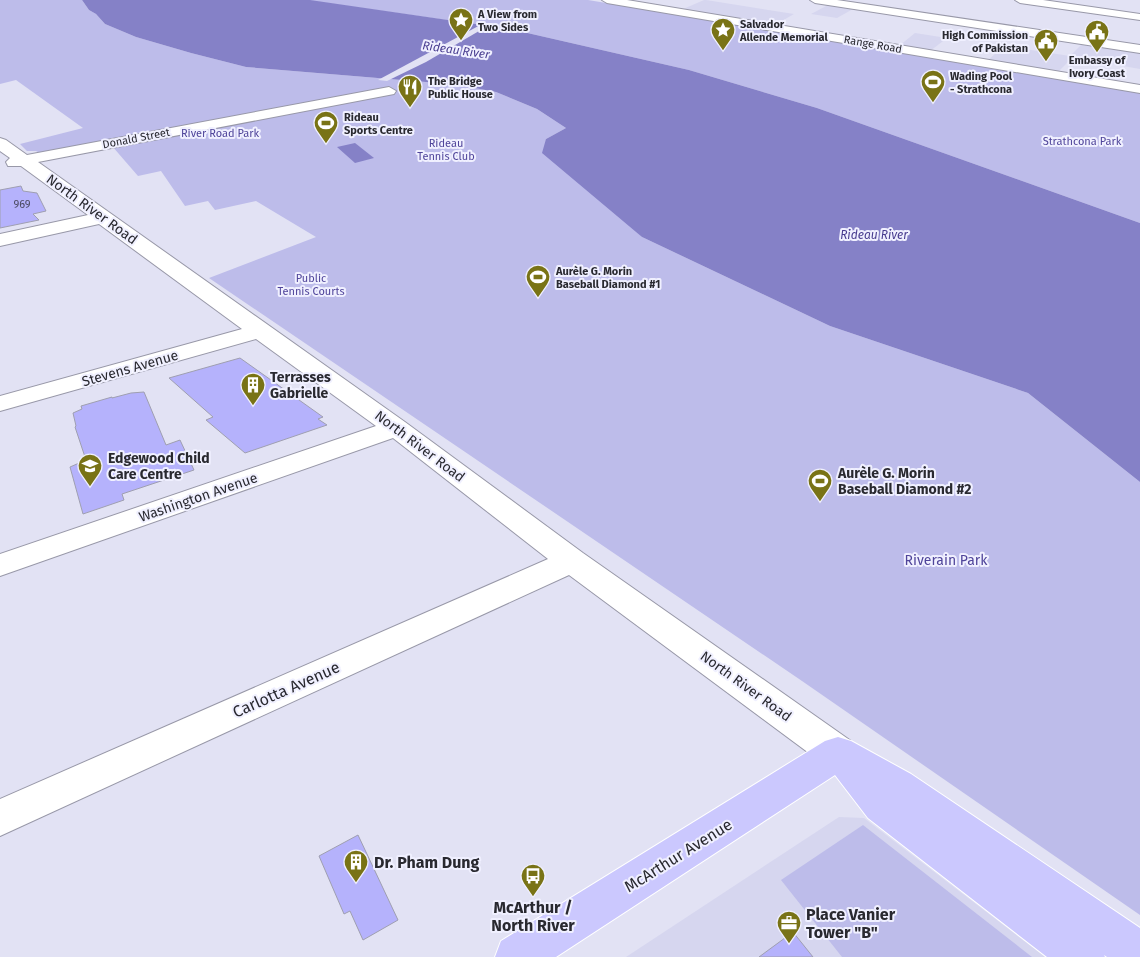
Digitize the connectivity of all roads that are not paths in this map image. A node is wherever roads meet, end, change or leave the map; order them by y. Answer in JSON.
{"nodes":[{"id":1,"x":607,"y":0,"type":"edge"},
{"id":2,"x":815,"y":0,"type":"edge"},
{"id":3,"x":1020,"y":0,"type":"edge"},
{"id":4,"x":906,"y":4,"type":"dead end"},
{"id":5,"x":895,"y":12,"type":"junction"},
{"id":6,"x":1140,"y":16,"type":"edge"},
{"id":7,"x":881,"y":22,"type":"dead end"},
{"id":8,"x":867,"y":32,"type":"dead end"},
{"id":9,"x":855,"y":41,"type":"junction"},
{"id":10,"x":1140,"y":49,"type":"edge"},
{"id":11,"x":1140,"y":89,"type":"edge"},
{"id":12,"x":389,"y":91,"type":"dead end"},
{"id":13,"x":0,"y":142,"type":"edge"},
{"id":14,"x":12,"y":162,"type":"edge"},
{"id":15,"x":104,"y":218,"type":"junction"},
{"id":16,"x":0,"y":240,"type":"edge"},
{"id":17,"x":259,"y":331,"type":"junction"},
{"id":18,"x":0,"y":404,"type":"edge"},
{"id":19,"x":396,"y":428,"type":"junction"},
{"id":20,"x":572,"y":561,"type":"junction"},
{"id":21,"x":0,"y":565,"type":"edge"},
{"id":22,"x":838,"y":753,"type":"junction"},
{"id":23,"x":0,"y":818,"type":"edge"},
{"id":24,"x":1140,"y":954,"type":"edge"},
{"id":25,"x":517,"y":957,"type":"edge"},
{"id":26,"x":1083,"y":957,"type":"edge"}],
"edges":[{"from":1,"to":9,"type":"street","name":"Range Road"},
{"from":2,"to":5,"type":"street"},
{"from":3,"to":6,"type":"street"},
{"from":4,"to":5,"type":"street"},
{"from":5,"to":7,"type":"street"},
{"from":5,"to":10,"type":"street"},
{"from":8,"to":9,"type":"street"},
{"from":9,"to":11,"type":"street","name":"Range Road"},
{"from":12,"to":14,"type":"street","name":"Donald Street"},
{"from":13,"to":14,"type":"street","name":"North River Road"},
{"from":14,"to":15,"type":"street","name":"North River Road"},
{"from":15,"to":16,"type":"street"},
{"from":15,"to":17,"type":"street","name":"North River Road"},
{"from":17,"to":18,"type":"street","name":"Stevens Avenue"},
{"from":17,"to":19,"type":"street","name":"North River Road"},
{"from":19,"to":20,"type":"street","name":"North River Road"},
{"from":19,"to":21,"type":"street","name":"Washington Avenue"},
{"from":20,"to":22,"type":"street","name":"North River Road"},
{"from":20,"to":23,"type":"street","name":"Carlotta Avenue"},
{"from":22,"to":24,"type":"main road","name":"North River Road"},
{"from":22,"to":25,"type":"main road","name":"McArthur Avenue"},
{"from":22,"to":26,"type":"main road","name":"North River Road"}]}
